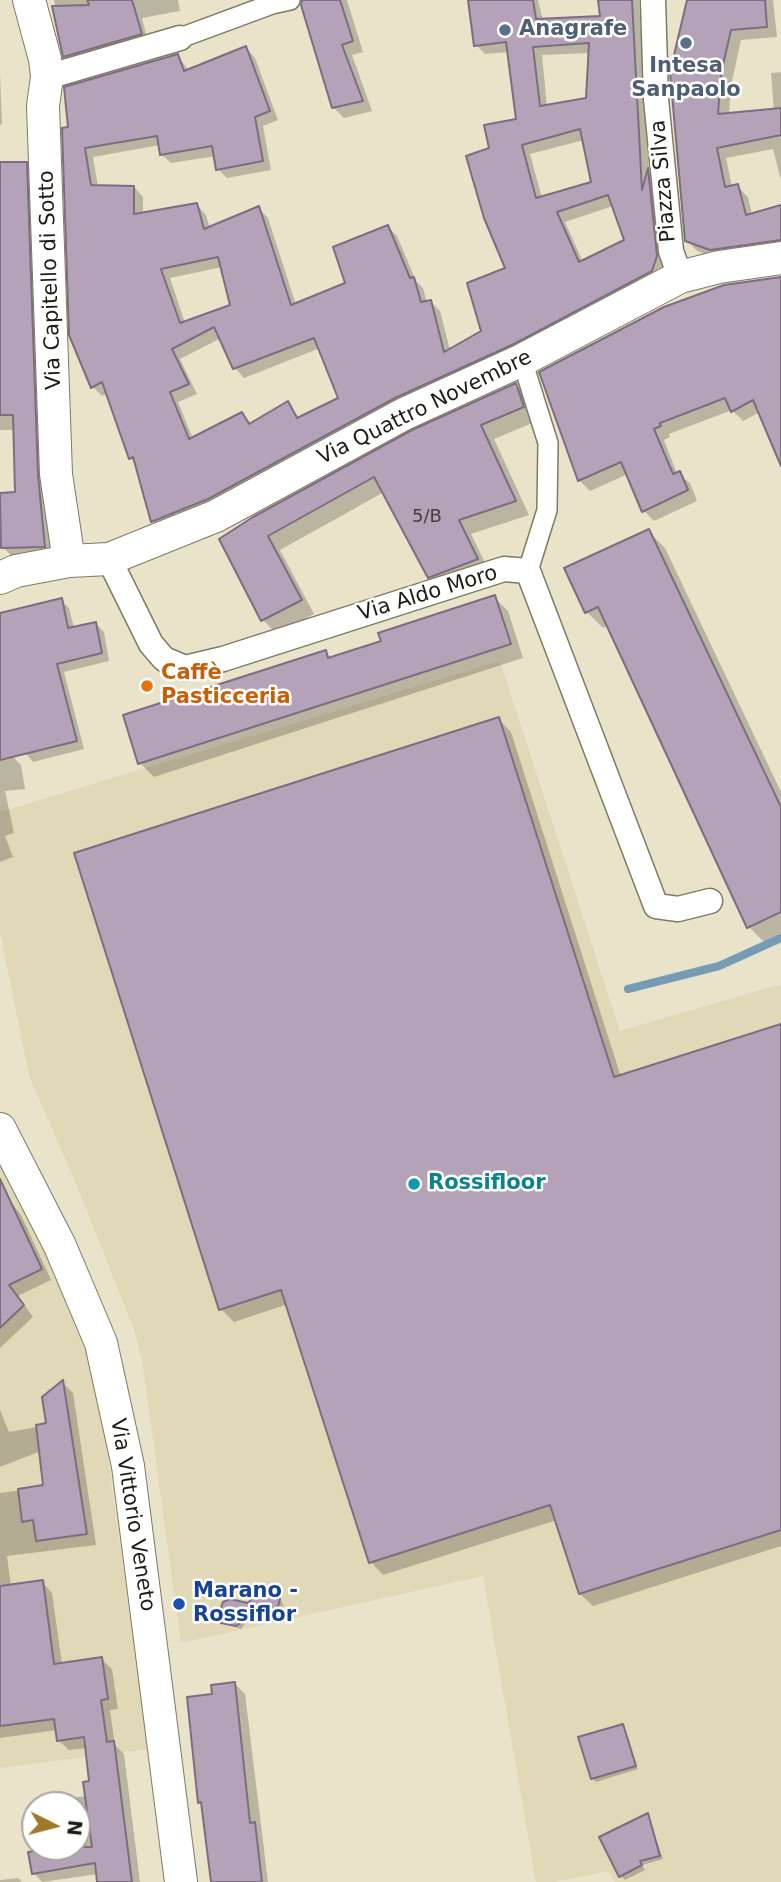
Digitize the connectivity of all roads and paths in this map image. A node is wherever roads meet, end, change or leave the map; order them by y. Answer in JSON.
{"nodes":[{"id":1,"x":29,"y":0,"type":"edge"},
{"id":2,"x":290,"y":0,"type":"edge"},
{"id":3,"x":653,"y":0,"type":"edge"},
{"id":4,"x":180,"y":38,"type":"joint"},
{"id":5,"x":47,"y":77,"type":"junction"},
{"id":6,"x":781,"y":258,"type":"edge"},
{"id":7,"x":680,"y":277,"type":"junction"},
{"id":8,"x":522,"y":360,"type":"junction"},
{"id":9,"x":109,"y":559,"type":"junction"},
{"id":10,"x":69,"y":561,"type":"junction"},
{"id":11,"x":528,"y":571,"type":"junction"},
{"id":12,"x":0,"y":578,"type":"edge"},
{"id":13,"x":710,"y":901,"type":"dead end"},
{"id":14,"x":0,"y":1129,"type":"edge"},
{"id":15,"x":181,"y":1882,"type":"edge"}],
"edges":[{"from":1,"to":5,"type":"street","name":"Via Capitello di Sotto"},
{"from":2,"to":4,"type":"street"},
{"from":3,"to":7,"type":"street","name":"Piazza Silva"},
{"from":4,"to":5,"type":"street"},
{"from":5,"to":10,"type":"street","name":"Via Capitello di Sotto"},
{"from":6,"to":7,"type":"street","name":"Via Quattro Novembre"},
{"from":7,"to":8,"type":"street","name":"Via Quattro Novembre"},
{"from":8,"to":9,"type":"street","name":"Via Quattro Novembre"},
{"from":8,"to":11,"type":"street"},
{"from":9,"to":10,"type":"street","name":"Via Quattro Novembre"},
{"from":9,"to":11,"type":"street","name":"Via Aldo Moro"},
{"from":10,"to":12,"type":"street"},
{"from":11,"to":13,"type":"street","name":"Via Aldo Moro"},
{"from":14,"to":15,"type":"street","name":"Via Vittorio Veneto"}]}
